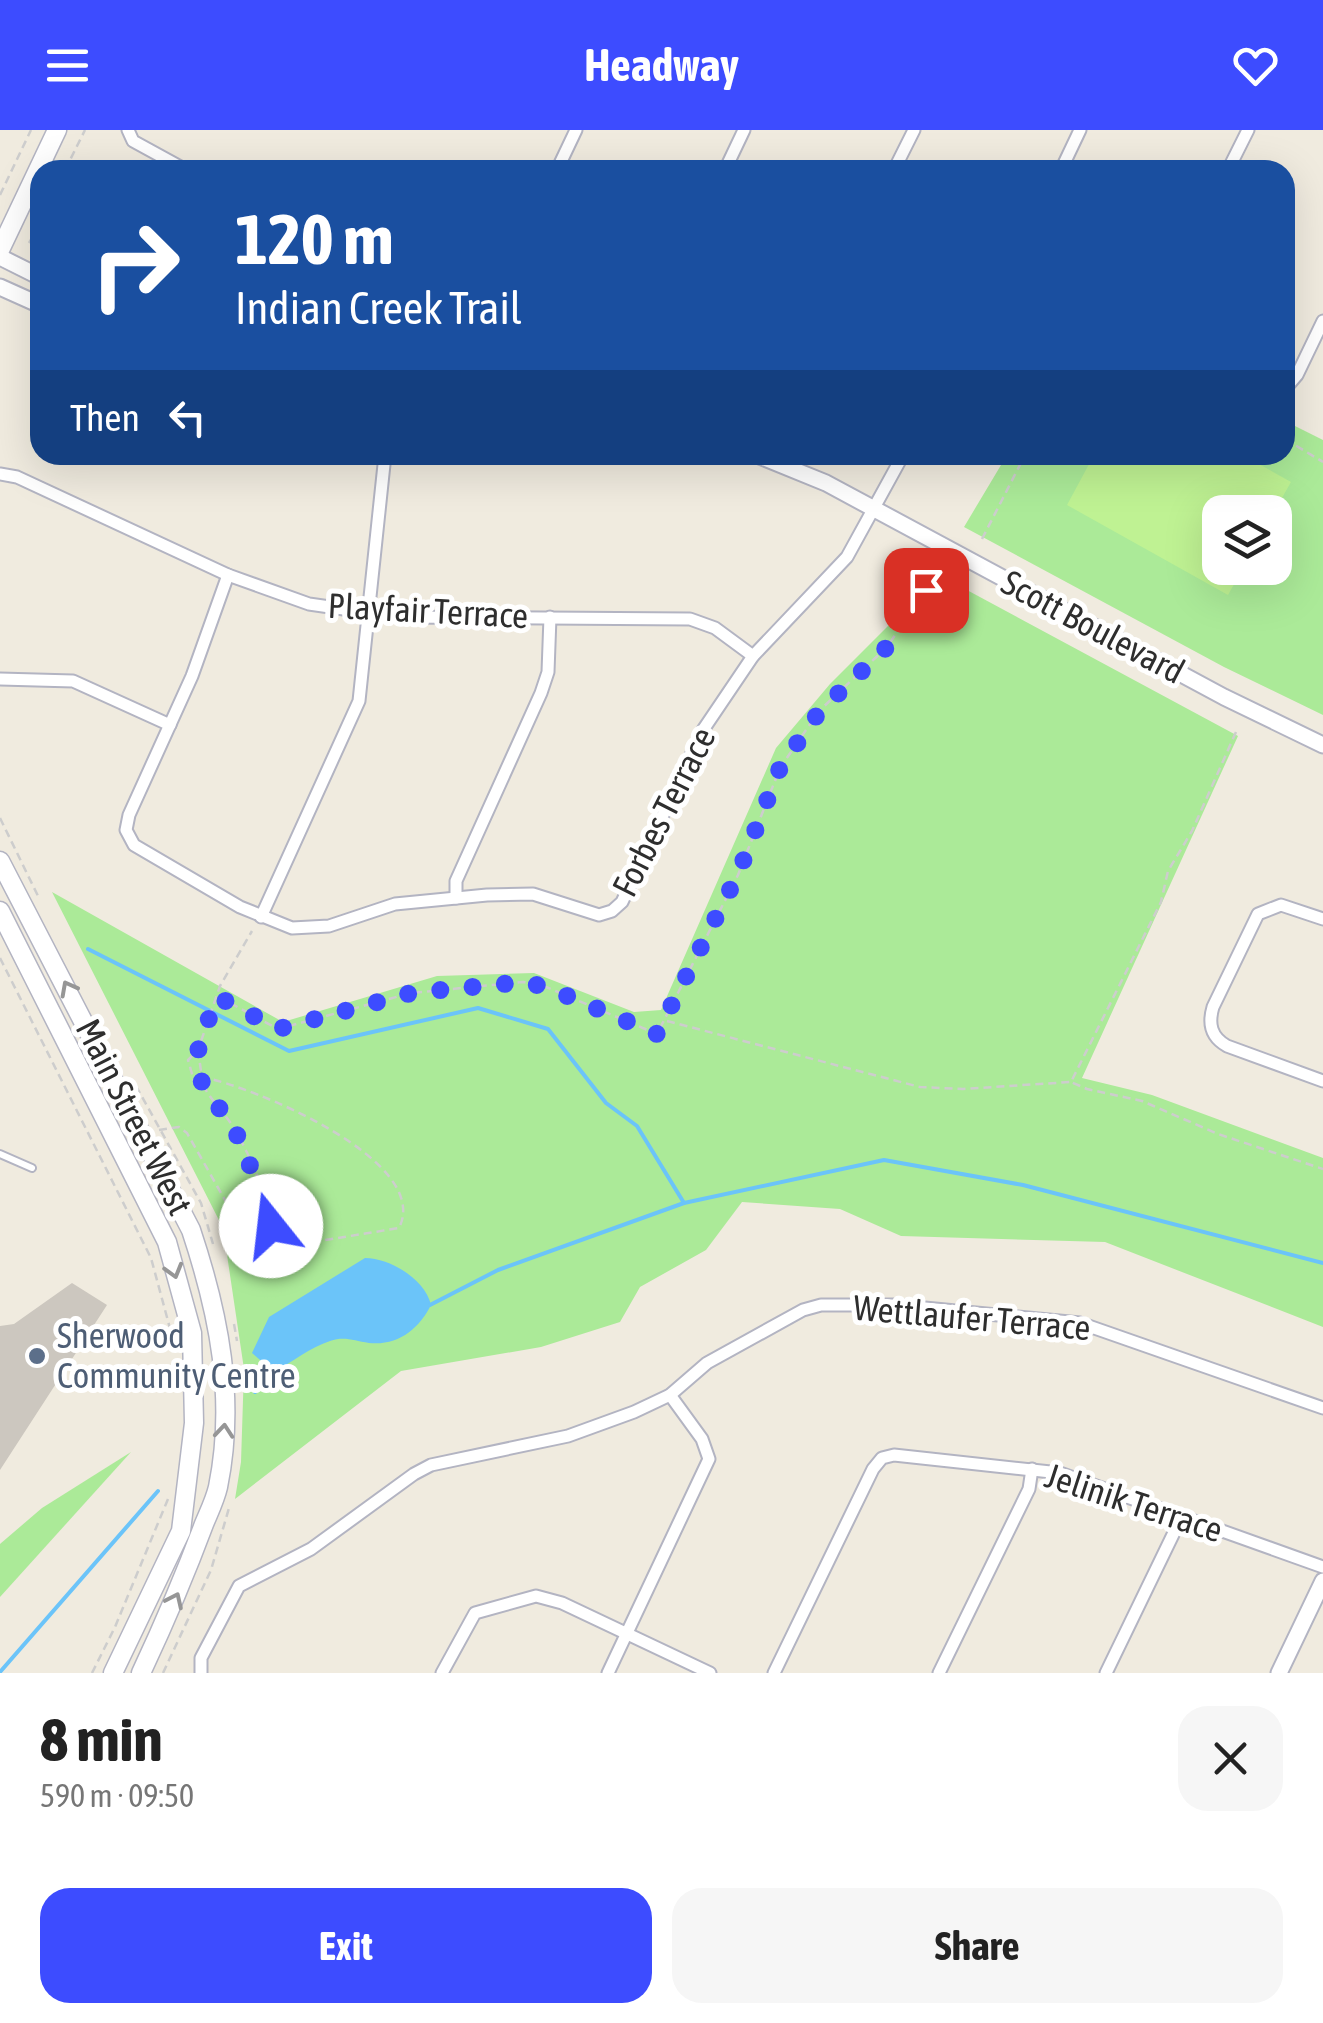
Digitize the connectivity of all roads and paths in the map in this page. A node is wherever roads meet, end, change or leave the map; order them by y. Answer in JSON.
{"nodes":[{"id":1,"x":32,"y":130,"type":"edge"},
{"id":2,"x":57,"y":130,"type":"edge"},
{"id":3,"x":85,"y":130,"type":"edge"},
{"id":4,"x":128,"y":130,"type":"edge"},
{"id":5,"x":576,"y":130,"type":"edge"},
{"id":6,"x":744,"y":130,"type":"edge"},
{"id":7,"x":914,"y":130,"type":"edge"},
{"id":8,"x":1080,"y":130,"type":"edge"},
{"id":9,"x":1248,"y":130,"type":"edge"},
{"id":10,"x":43,"y":160,"type":"edge"},
{"id":11,"x":70,"y":160,"type":"edge"},
{"id":12,"x":168,"y":160,"type":"edge"},
{"id":13,"x":562,"y":160,"type":"edge"},
{"id":14,"x":730,"y":160,"type":"edge"},
{"id":15,"x":899,"y":160,"type":"edge"},
{"id":16,"x":1065,"y":160,"type":"edge"},
{"id":17,"x":1233,"y":160,"type":"edge"},
{"id":18,"x":30,"y":188,"type":"edge"},
{"id":19,"x":0,"y":195,"type":"edge"},
{"id":20,"x":0,"y":253,"type":"edge"},
{"id":21,"x":30,"y":272,"type":"edge"},
{"id":22,"x":0,"y":286,"type":"edge"},
{"id":23,"x":30,"y":300,"type":"edge"},
{"id":24,"x":1323,"y":321,"type":"edge"},
{"id":25,"x":1295,"y":377,"type":"edge"},
{"id":26,"x":1295,"y":445,"type":"edge"},
{"id":27,"x":1323,"y":462,"type":"edge"},
{"id":28,"x":384,"y":465,"type":"edge"},
{"id":29,"x":787,"y":465,"type":"edge"},
{"id":30,"x":898,"y":465,"type":"edge"},
{"id":31,"x":1021,"y":465,"type":"edge"},
{"id":32,"x":0,"y":474,"type":"edge"},
{"id":33,"x":874,"y":509,"type":"junction"},
{"id":34,"x":982,"y":539,"type":"dead end"},
{"id":35,"x":937,"y":573,"type":"dead end"},
{"id":36,"x":228,"y":574,"type":"junction"},
{"id":37,"x":370,"y":615,"type":"junction"},
{"id":38,"x":550,"y":617,"type":"junction"},
{"id":39,"x":753,"y":656,"type":"junction"},
{"id":40,"x":0,"y":680,"type":"edge"},
{"id":41,"x":170,"y":725,"type":"junction"},
{"id":42,"x":1236,"y":732,"type":"dead end"},
{"id":43,"x":1323,"y":745,"type":"edge"},
{"id":44,"x":0,"y":860,"type":"edge"},
{"id":45,"x":456,"y":898,"type":"junction"},
{"id":46,"x":0,"y":911,"type":"edge"},
{"id":47,"x":261,"y":917,"type":"junction"},
{"id":48,"x":1323,"y":919,"type":"edge"},
{"id":49,"x":252,"y":931,"type":"dead end"},
{"id":50,"x":0,"y":958,"type":"edge"},
{"id":51,"x":218,"y":997,"type":"junction"},
{"id":52,"x":664,"y":1020,"type":"junction"},
{"id":53,"x":198,"y":1050,"type":"junction"},
{"id":54,"x":202,"y":1078,"type":"junction"},
{"id":55,"x":1323,"y":1081,"type":"edge"},
{"id":56,"x":1071,"y":1082,"type":"junction"},
{"id":57,"x":202,"y":1084,"type":"junction"},
{"id":58,"x":145,"y":1137,"type":"junction"},
{"id":59,"x":0,"y":1154,"type":"edge"},
{"id":60,"x":32,"y":1168,"type":"dead end"},
{"id":61,"x":1323,"y":1170,"type":"edge"},
{"id":62,"x":270,"y":1250,"type":"dead end"},
{"id":63,"x":175,"y":1346,"type":"dead end"},
{"id":64,"x":670,"y":1394,"type":"junction"},
{"id":65,"x":1323,"y":1408,"type":"edge"},
{"id":66,"x":1032,"y":1469,"type":"junction"},
{"id":67,"x":171,"y":1488,"type":"dead end"},
{"id":68,"x":1182,"y":1516,"type":"junction"},
{"id":69,"x":1323,"y":1567,"type":"edge"},
{"id":70,"x":1323,"y":1581,"type":"edge"},
{"id":71,"x":627,"y":1634,"type":"junction"},
{"id":72,"x":92,"y":1673,"type":"edge"},
{"id":73,"x":113,"y":1673,"type":"edge"},
{"id":74,"x":141,"y":1673,"type":"edge"},
{"id":75,"x":201,"y":1673,"type":"edge"},
{"id":76,"x":442,"y":1673,"type":"edge"},
{"id":77,"x":608,"y":1673,"type":"edge"},
{"id":78,"x":710,"y":1673,"type":"edge"},
{"id":79,"x":774,"y":1673,"type":"edge"},
{"id":80,"x":940,"y":1673,"type":"edge"},
{"id":81,"x":1106,"y":1673,"type":"edge"},
{"id":82,"x":1279,"y":1673,"type":"edge"}],
"edges":[{"from":1,"to":19,"type":"path"},
{"from":2,"to":10,"type":"main road"},
{"from":3,"to":11,"type":"path"},
{"from":4,"to":12,"type":"street"},
{"from":5,"to":13,"type":"street"},
{"from":6,"to":14,"type":"street"},
{"from":7,"to":15,"type":"street"},
{"from":8,"to":16,"type":"street"},
{"from":9,"to":17,"type":"street"},
{"from":18,"to":20,"type":"main road"},
{"from":20,"to":21,"type":"street"},
{"from":22,"to":23,"type":"street"},
{"from":24,"to":25,"type":"street"},
{"from":26,"to":27,"type":"path"},
{"from":28,"to":37,"type":"street"},
{"from":29,"to":33,"type":"street","name":"Scott Boulevard"},
{"from":30,"to":33,"type":"street","name":"Forbes Terrace"},
{"from":31,"to":34,"type":"path"},
{"from":32,"to":36,"type":"street","name":"Playfair Terrace"},
{"from":33,"to":39,"type":"street","name":"Forbes Terrace"},
{"from":33,"to":43,"type":"street","name":"Scott Boulevard"},
{"from":35,"to":52,"type":"path"},
{"from":36,"to":37,"type":"street","name":"Playfair Terrace"},
{"from":36,"to":41,"type":"street","name":"Forbes Terrace"},
{"from":37,"to":38,"type":"street","name":"Playfair Terrace"},
{"from":37,"to":47,"type":"street"},
{"from":38,"to":39,"type":"street","name":"Playfair Terrace"},
{"from":38,"to":45,"type":"street"},
{"from":39,"to":45,"type":"street","name":"Forbes Terrace"},
{"from":40,"to":41,"type":"street"},
{"from":41,"to":47,"type":"street","name":"Forbes Terrace"},
{"from":42,"to":56,"type":"path"},
{"from":58,"to":44,"type":"main road","name":"Main Street West","one_way":true},
{"from":45,"to":47,"type":"street","name":"Forbes Terrace"},
{"from":46,"to":73,"type":"main road","name":"Main Street West","one_way":true},
{"from":48,"to":55,"type":"street"},
{"from":49,"to":51,"type":"path"},
{"from":50,"to":63,"type":"path"},
{"from":51,"to":52,"type":"path"},
{"from":51,"to":53,"type":"path"},
{"from":52,"to":56,"type":"path"},
{"from":53,"to":54,"type":"path"},
{"from":53,"to":57,"type":"path"},
{"from":54,"to":57,"type":"path"},
{"from":54,"to":58,"type":"path"},
{"from":56,"to":61,"type":"path"},
{"from":57,"to":62,"type":"path"},
{"from":74,"to":58,"type":"main road","name":"Main Street West","one_way":true},
{"from":59,"to":60,"type":"lane"},
{"from":64,"to":65,"type":"street","name":"Wettlaufer Terrace"},
{"from":64,"to":71,"type":"street"},
{"from":64,"to":75,"type":"street","name":"Wettlaufer Terrace"},
{"from":66,"to":68,"type":"street","name":"Jelinik Terrace"},
{"from":66,"to":79,"type":"street","name":"Jelinik Terrace"},
{"from":66,"to":80,"type":"street"},
{"from":67,"to":72,"type":"path"},
{"from":68,"to":69,"type":"street","name":"Jelinik Terrace"},
{"from":68,"to":81,"type":"street"},
{"from":70,"to":82,"type":"street"},
{"from":71,"to":76,"type":"street"},
{"from":71,"to":77,"type":"street"},
{"from":71,"to":78,"type":"street"}]}
